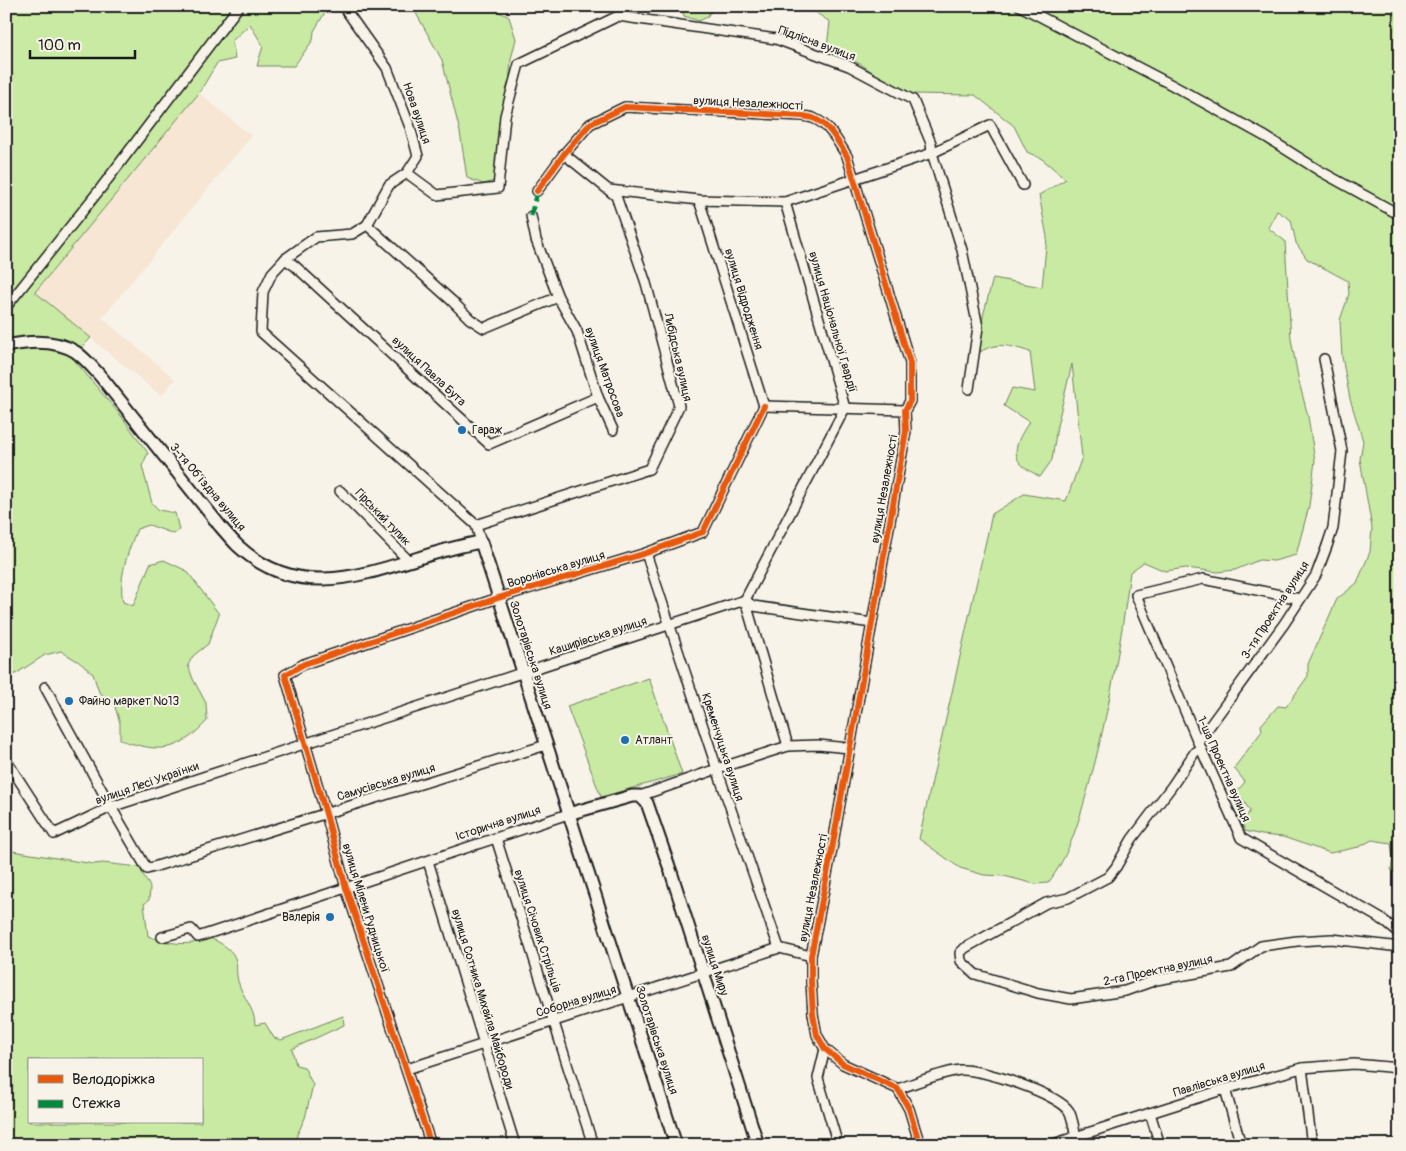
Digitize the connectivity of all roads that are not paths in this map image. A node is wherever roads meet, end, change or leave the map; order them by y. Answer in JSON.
{"nodes":[{"id":1,"x":239,"y":6,"type":"edge"},
{"id":2,"x":343,"y":6,"type":"edge"},
{"id":3,"x":1020,"y":6,"type":"edge"},
{"id":4,"x":932,"y":152,"type":"junction"},
{"id":5,"x":564,"y":154,"type":"junction"},
{"id":6,"x":407,"y":172,"type":"junction"},
{"id":7,"x":855,"y":179,"type":"junction"},
{"id":8,"x":1023,"y":185,"type":"dead end"},
{"id":9,"x":609,"y":190,"type":"junction"},
{"id":10,"x":537,"y":191,"type":"dead end"},
{"id":11,"x":699,"y":200,"type":"junction"},
{"id":12,"x":784,"y":202,"type":"junction"},
{"id":13,"x":1400,"y":215,"type":"edge"},
{"id":14,"x":530,"y":216,"type":"dead end"},
{"id":15,"x":367,"y":225,"type":"junction"},
{"id":16,"x":285,"y":259,"type":"junction"},
{"id":17,"x":558,"y":297,"type":"junction"},
{"id":18,"x":6,"y":307,"type":"edge"},
{"id":19,"x":6,"y":346,"type":"edge"},
{"id":20,"x":1324,"y":359,"type":"dead end"},
{"id":21,"x":969,"y":389,"type":"dead end"},
{"id":22,"x":598,"y":397,"type":"junction"},
{"id":23,"x":764,"y":406,"type":"junction"},
{"id":24,"x":845,"y":408,"type":"junction"},
{"id":25,"x":905,"y":410,"type":"junction"},
{"id":26,"x":613,"y":430,"type":"dead end"},
{"id":27,"x":340,"y":491,"type":"dead end"},
{"id":28,"x":476,"y":526,"type":"junction"},
{"id":29,"x":481,"y":542,"type":"junction"},
{"id":30,"x":646,"y":553,"type":"junction"},
{"id":31,"x":408,"y":561,"type":"junction"},
{"id":32,"x":498,"y":598,"type":"junction"},
{"id":33,"x":1300,"y":598,"type":"junction"},
{"id":34,"x":745,"y":600,"type":"junction"},
{"id":35,"x":872,"y":623,"type":"junction"},
{"id":36,"x":670,"y":626,"type":"junction"},
{"id":37,"x":523,"y":672,"type":"junction"},
{"id":38,"x":284,"y":676,"type":"joint"},
{"id":39,"x":46,"y":687,"type":"dead end"},
{"id":40,"x":305,"y":744,"type":"junction"},
{"id":41,"x":546,"y":745,"type":"junction"},
{"id":42,"x":1199,"y":745,"type":"junction"},
{"id":43,"x":788,"y":746,"type":"junction"},
{"id":44,"x":849,"y":748,"type":"junction"},
{"id":45,"x":6,"y":760,"type":"edge"},
{"id":46,"x":716,"y":768,"type":"junction"},
{"id":47,"x":640,"y":796,"type":"junction"},
{"id":48,"x":111,"y":807,"type":"junction"},
{"id":49,"x":326,"y":814,"type":"junction"},
{"id":50,"x":568,"y":814,"type":"junction"},
{"id":51,"x":496,"y":838,"type":"junction"},
{"id":52,"x":428,"y":861,"type":"junction"},
{"id":53,"x":346,"y":888,"type":"junction"},
{"id":54,"x":1400,"y":934,"type":"edge"},
{"id":55,"x":162,"y":937,"type":"dead end"},
{"id":56,"x":1400,"y":947,"type":"edge"},
{"id":57,"x":779,"y":948,"type":"junction"},
{"id":58,"x":960,"y":953,"type":"joint"},
{"id":59,"x":811,"y":956,"type":"junction"},
{"id":60,"x":703,"y":973,"type":"junction"},
{"id":61,"x":628,"y":998,"type":"junction"},
{"id":62,"x":553,"y":1021,"type":"junction"},
{"id":63,"x":484,"y":1044,"type":"junction"},
{"id":64,"x":825,"y":1049,"type":"junction"},
{"id":65,"x":1302,"y":1068,"type":"junction"},
{"id":66,"x":1400,"y":1068,"type":"edge"},
{"id":67,"x":407,"y":1069,"type":"junction"},
{"id":68,"x":898,"y":1089,"type":"junction"},
{"id":69,"x":1225,"y":1089,"type":"junction"},
{"id":70,"x":1150,"y":1113,"type":"junction"},
{"id":71,"x":1077,"y":1141,"type":"edge"},
{"id":72,"x":431,"y":1145,"type":"edge"},
{"id":73,"x":515,"y":1145,"type":"edge"},
{"id":74,"x":594,"y":1145,"type":"edge"},
{"id":75,"x":676,"y":1145,"type":"edge"},
{"id":76,"x":758,"y":1145,"type":"edge"},
{"id":77,"x":838,"y":1145,"type":"edge"},
{"id":78,"x":920,"y":1145,"type":"edge"},
{"id":79,"x":1050,"y":1145,"type":"edge"},
{"id":80,"x":1160,"y":1145,"type":"edge"},
{"id":81,"x":1241,"y":1145,"type":"edge"},
{"id":82,"x":1312,"y":1145,"type":"edge"}],
"edges":[{"from":1,"to":18,"type":"street"},
{"from":2,"to":6,"type":"street","name":"Нова вулиця"},
{"from":3,"to":13,"type":"street"},
{"from":4,"to":6,"type":"street","name":"Підлісна вулиця"},
{"from":4,"to":7,"type":"street"},
{"from":4,"to":8,"type":"street"},
{"from":4,"to":21,"type":"street","name":"Підлісна вулиця"},
{"from":5,"to":7,"type":"street","name":"вулиця Незалежності"},
{"from":5,"to":9,"type":"street","name":"Либідська вулиця"},
{"from":5,"to":10,"type":"street","name":"вулиця Незалежності"},
{"from":6,"to":15,"type":"street","name":"Нова вулиця"},
{"from":7,"to":12,"type":"street"},
{"from":7,"to":25,"type":"street","name":"вулиця Незалежності"},
{"from":9,"to":11,"type":"street"},
{"from":9,"to":28,"type":"street","name":"Либідська вулиця"},
{"from":11,"to":12,"type":"street"},
{"from":11,"to":23,"type":"street","name":"вулиця Відродження"},
{"from":12,"to":24,"type":"street","name":"вулиця Національної Гвардії"},
{"from":14,"to":17,"type":"street"},
{"from":15,"to":16,"type":"street"},
{"from":15,"to":17,"type":"street"},
{"from":16,"to":22,"type":"street","name":"вулиця Павла Бута"},
{"from":16,"to":28,"type":"street"},
{"from":17,"to":22,"type":"street","name":"вулиця Матросова"},
{"from":19,"to":31,"type":"main road","name":"3-тя Обʼїздна вулиця"},
{"from":20,"to":33,"type":"street","name":"3-тя Проектна вулиця"},
{"from":22,"to":26,"type":"street","name":"вулиця Матросова"},
{"from":23,"to":24,"type":"street"},
{"from":23,"to":30,"type":"street","name":"Воронівська вулиця"},
{"from":24,"to":25,"type":"street"},
{"from":24,"to":34,"type":"street","name":"вулиця Національної Гвардії"},
{"from":25,"to":35,"type":"street","name":"вулиця Незалежності"},
{"from":27,"to":31,"type":"street","name":"Гірський тупик"},
{"from":28,"to":29,"type":"street","name":"Золотарівська вулиця"},
{"from":29,"to":31,"type":"main road","name":"3-тя Обʼїздна вулиця"},
{"from":29,"to":32,"type":"main road","name":"Золотарівська вулиця"},
{"from":30,"to":32,"type":"street","name":"Воронівська вулиця"},
{"from":30,"to":36,"type":"street","name":"Кременчуцька вулиця"},
{"from":32,"to":37,"type":"main road","name":"Золотарівська вулиця"},
{"from":32,"to":38,"type":"street","name":"Воронівська вулиця"},
{"from":33,"to":42,"type":"street","name":"3-тя Проектна вулиця"},
{"from":33,"to":42,"type":"street","name":"1-ша Проектна вулиця"},
{"from":34,"to":35,"type":"street"},
{"from":34,"to":36,"type":"street","name":"Каширівська вулиця"},
{"from":34,"to":43,"type":"street"},
{"from":35,"to":44,"type":"street","name":"вулиця Незалежності"},
{"from":36,"to":37,"type":"street","name":"Каширівська вулиця"},
{"from":36,"to":46,"type":"street","name":"Кременчуцька вулиця"},
{"from":37,"to":40,"type":"street","name":"Каширівська вулиця"},
{"from":37,"to":41,"type":"main road","name":"Золотарівська вулиця"},
{"from":38,"to":40,"type":"street","name":"вулиця Мілени Рудницької"},
{"from":39,"to":48,"type":"street"},
{"from":40,"to":48,"type":"street","name":"вулиця Лесі Українки"},
{"from":40,"to":49,"type":"street","name":"вулиця Мілени Рудницької"},
{"from":41,"to":49,"type":"street","name":"Самусівська вулиця"},
{"from":41,"to":50,"type":"main road","name":"Золотарівська вулиця"},
{"from":42,"to":54,"type":"street","name":"1-ша Проектна вулиця"},
{"from":42,"to":58,"type":"street","name":"3-тя Проектна вулиця"},
{"from":43,"to":44,"type":"street","name":"Історична вулиця"},
{"from":43,"to":46,"type":"street","name":"Історична вулиця"},
{"from":44,"to":59,"type":"street","name":"вулиця Незалежності"},
{"from":45,"to":48,"type":"street","name":"вулиця Лесі Українки"},
{"from":46,"to":47,"type":"street","name":"Історична вулиця"},
{"from":46,"to":57,"type":"street","name":"Кременчуцька вулиця"},
{"from":47,"to":50,"type":"main road","name":"Історична вулиця"},
{"from":47,"to":60,"type":"main road","name":"вулиця Миру"},
{"from":48,"to":49,"type":"street","name":"Самусівська вулиця"},
{"from":49,"to":53,"type":"street","name":"вулиця Мілени Рудницької"},
{"from":50,"to":51,"type":"street","name":"Історична вулиця"},
{"from":50,"to":61,"type":"main road","name":"Золотарівська вулиця"},
{"from":51,"to":52,"type":"street","name":"Історична вулиця"},
{"from":51,"to":62,"type":"street","name":"вулиця Січових Стрільців"},
{"from":52,"to":53,"type":"street","name":"Історична вулиця"},
{"from":52,"to":63,"type":"street","name":"вулиця Сотника Михайла Майбороди"},
{"from":53,"to":55,"type":"street","name":"Історична вулиця"},
{"from":53,"to":67,"type":"street","name":"вулиця Мілени Рудницької"},
{"from":56,"to":58,"type":"street","name":"2-га Проектна вулиця"},
{"from":57,"to":59,"type":"street"},
{"from":57,"to":60,"type":"street","name":"Соборна вулиця"},
{"from":59,"to":64,"type":"street","name":"вулиця Незалежності"},
{"from":60,"to":61,"type":"street","name":"Соборна вулиця"},
{"from":60,"to":76,"type":"main road","name":"вулиця Миру"},
{"from":61,"to":62,"type":"street","name":"Соборна вулиця"},
{"from":61,"to":75,"type":"main road","name":"Золотарівська вулиця"},
{"from":62,"to":63,"type":"street","name":"Соборна вулиця"},
{"from":62,"to":74,"type":"street","name":"вулиця Січових Стрільців"},
{"from":63,"to":67,"type":"street","name":"Соборна вулиця"},
{"from":63,"to":73,"type":"street","name":"вулиця Сотника Михайла Майбороди"},
{"from":64,"to":68,"type":"street","name":"вулиця Незалежності"},
{"from":64,"to":77,"type":"street"},
{"from":65,"to":66,"type":"street","name":"Павлівська вулиця"},
{"from":65,"to":69,"type":"street","name":"Павлівська вулиця"},
{"from":65,"to":82,"type":"street"},
{"from":67,"to":72,"type":"street","name":"вулиця Мілени Рудницької"},
{"from":68,"to":71,"type":"street"},
{"from":68,"to":78,"type":"street"},
{"from":69,"to":70,"type":"street","name":"Павлівська вулиця"},
{"from":69,"to":81,"type":"street"},
{"from":70,"to":71,"type":"street","name":"Павлівська вулиця"},
{"from":70,"to":80,"type":"street"},
{"from":71,"to":79,"type":"street","name":"Павлівська вулиця"}]}
